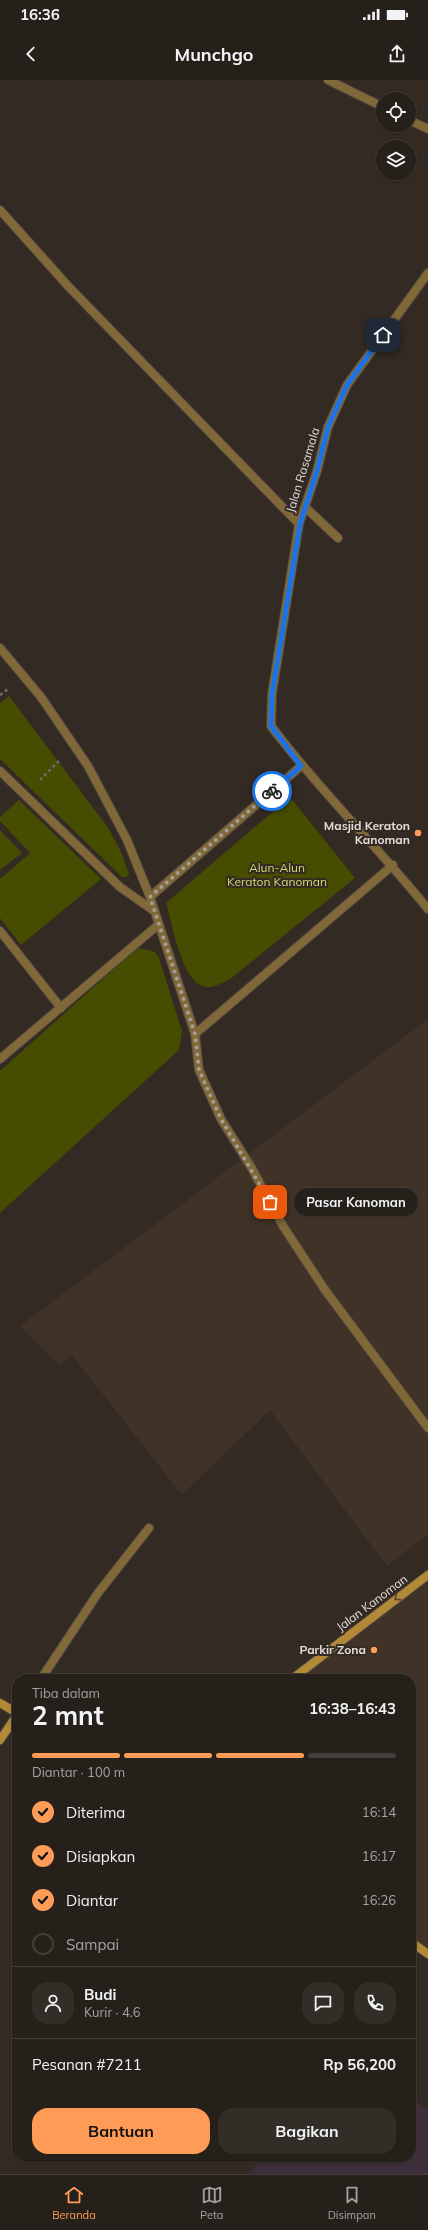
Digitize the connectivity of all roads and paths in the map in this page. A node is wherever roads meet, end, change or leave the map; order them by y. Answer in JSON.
{"nodes":[{"id":1,"x":328,"y":80,"type":"edge"},
{"id":2,"x":376,"y":104,"type":"edge"},
{"id":3,"x":416,"y":123,"type":"edge"},
{"id":4,"x":428,"y":129,"type":"edge"},
{"id":5,"x":0,"y":210,"type":"edge"},
{"id":6,"x":428,"y":273,"type":"edge"},
{"id":7,"x":305,"y":507,"type":"junction"},
{"id":8,"x":300,"y":524,"type":"junction"},
{"id":9,"x":338,"y":538,"type":"dead end"},
{"id":10,"x":0,"y":648,"type":"edge"},
{"id":11,"x":74,"y":745,"type":"junction"},
{"id":12,"x":301,"y":766,"type":"junction"},
{"id":13,"x":0,"y":771,"type":"edge"},
{"id":14,"x":25,"y":795,"type":"junction"},
{"id":15,"x":392,"y":865,"type":"junction"},
{"id":16,"x":150,"y":897,"type":"junction"},
{"id":17,"x":428,"y":909,"type":"edge"},
{"id":18,"x":154,"y":911,"type":"junction"},
{"id":19,"x":158,"y":925,"type":"junction"},
{"id":20,"x":0,"y":931,"type":"edge"},
{"id":21,"x":61,"y":1008,"type":"junction"},
{"id":22,"x":195,"y":1034,"type":"junction"},
{"id":23,"x":0,"y":1059,"type":"edge"},
{"id":24,"x":428,"y":1428,"type":"edge"},
{"id":25,"x":149,"y":1528,"type":"dead end"},
{"id":26,"x":428,"y":1575,"type":"edge"},
{"id":27,"x":44,"y":1674,"type":"edge"},
{"id":28,"x":299,"y":1674,"type":"edge"},
{"id":29,"x":0,"y":1703,"type":"edge"},
{"id":30,"x":12,"y":1711,"type":"edge"},
{"id":31,"x":12,"y":1722,"type":"edge"},
{"id":32,"x":0,"y":1740,"type":"edge"},
{"id":33,"x":416,"y":1946,"type":"edge"},
{"id":34,"x":428,"y":1954,"type":"edge"}],
"edges":[{"from":1,"to":2,"type":"street"},
{"from":3,"to":4,"type":"street"},
{"from":5,"to":8,"type":"street"},
{"from":6,"to":7,"type":"street","name":"Jalan Rasamala"},
{"from":7,"to":8,"type":"street","name":"Jalan Rasamala"},
{"from":7,"to":9,"type":"street"},
{"from":8,"to":12,"type":"street","name":"Jalan Rasamala"},
{"from":10,"to":11,"type":"street"},
{"from":11,"to":14,"type":"path"},
{"from":11,"to":16,"type":"street"},
{"from":12,"to":15,"type":"street"},
{"from":12,"to":16,"type":"street"},
{"from":13,"to":14,"type":"street"},
{"from":14,"to":18,"type":"street"},
{"from":15,"to":17,"type":"street"},
{"from":15,"to":22,"type":"street"},
{"from":16,"to":18,"type":"street"},
{"from":18,"to":19,"type":"street"},
{"from":19,"to":21,"type":"street"},
{"from":19,"to":22,"type":"street"},
{"from":20,"to":21,"type":"street"},
{"from":21,"to":23,"type":"street"},
{"from":22,"to":24,"type":"street"},
{"from":25,"to":27,"type":"street"},
{"from":26,"to":28,"type":"street","name":"Jalan Kanoman","one_way":true},
{"from":29,"to":30,"type":"street"},
{"from":31,"to":32,"type":"street"},
{"from":33,"to":34,"type":"street"}]}
